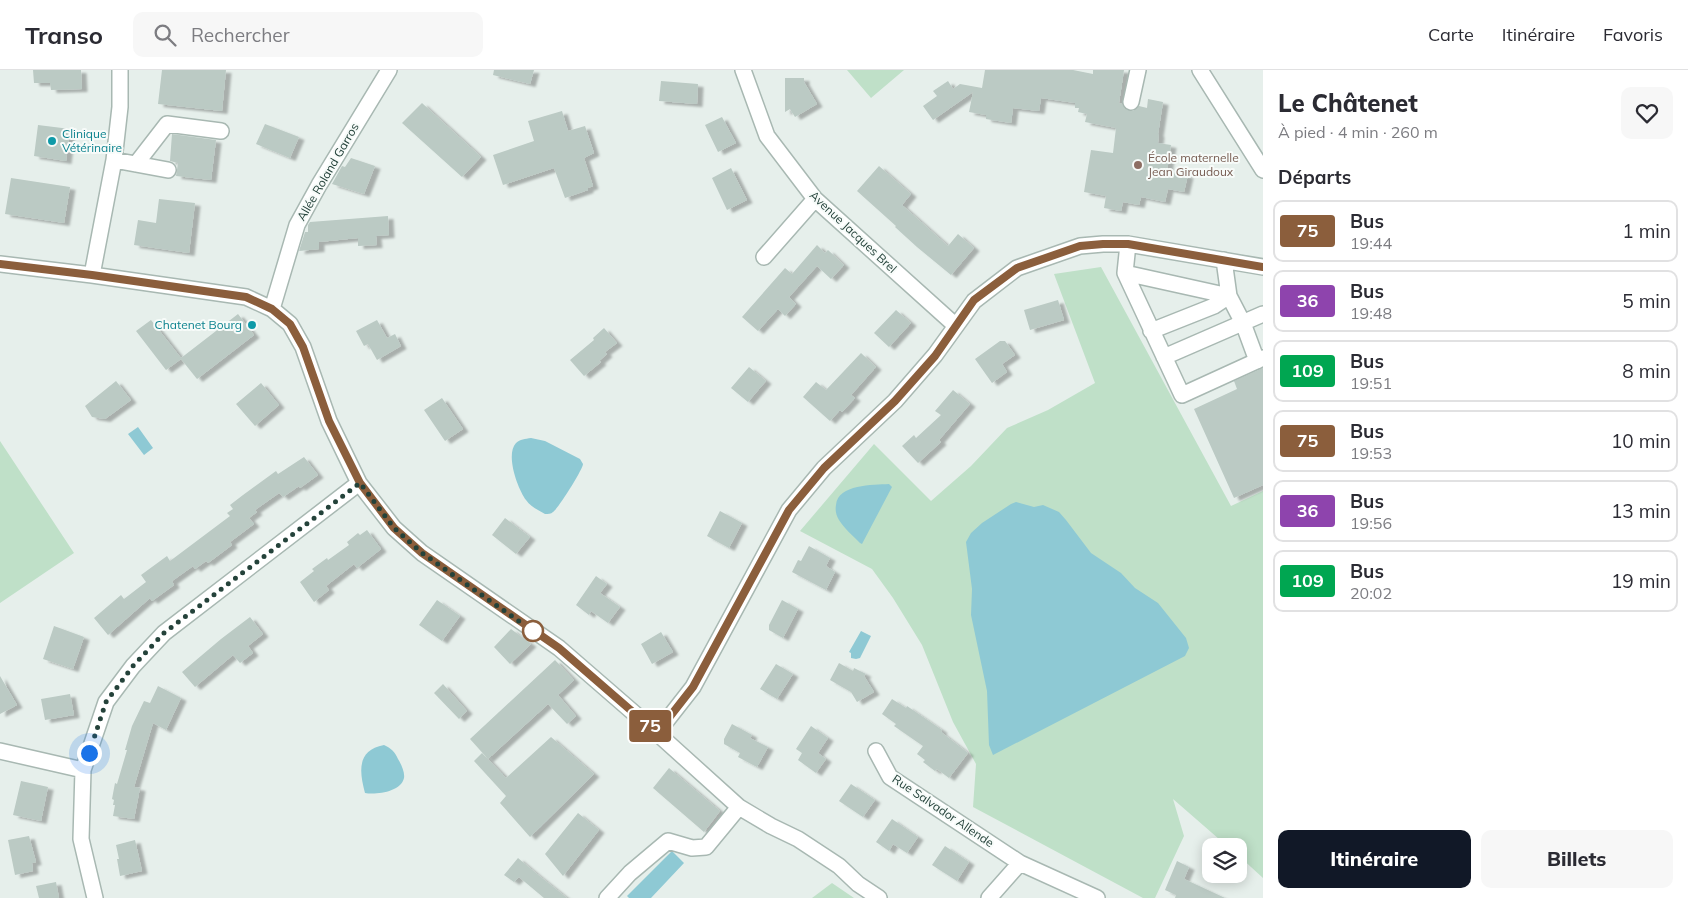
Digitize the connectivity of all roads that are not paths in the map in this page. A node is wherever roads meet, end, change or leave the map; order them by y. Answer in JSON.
{"nodes":[{"id":1,"x":120,"y":70,"type":"edge"},
{"id":2,"x":389,"y":70,"type":"edge"},
{"id":3,"x":743,"y":70,"type":"edge"},
{"id":4,"x":1138,"y":70,"type":"edge"},
{"id":5,"x":1200,"y":70,"type":"edge"},
{"id":6,"x":1131,"y":102,"type":"dead end"},
{"id":7,"x":222,"y":131,"type":"dead end"},
{"id":8,"x":114,"y":160,"type":"junction"},
{"id":9,"x":136,"y":164,"type":"junction"},
{"id":10,"x":168,"y":170,"type":"dead end"},
{"id":11,"x":1263,"y":170,"type":"edge"},
{"id":12,"x":815,"y":199,"type":"junction"},
{"id":13,"x":1128,"y":244,"type":"junction"},
{"id":14,"x":764,"y":257,"type":"dead end"},
{"id":15,"x":1224,"y":260,"type":"junction"},
{"id":16,"x":0,"y":264,"type":"edge"},
{"id":17,"x":1263,"y":267,"type":"edge"},
{"id":18,"x":1125,"y":273,"type":"junction"},
{"id":19,"x":92,"y":275,"type":"junction"},
{"id":20,"x":1229,"y":296,"type":"junction"},
{"id":21,"x":272,"y":309,"type":"junction"},
{"id":22,"x":1263,"y":314,"type":"edge"},
{"id":23,"x":1243,"y":323,"type":"junction"},
{"id":24,"x":956,"y":326,"type":"junction"},
{"id":25,"x":1151,"y":330,"type":"junction"},
{"id":26,"x":1164,"y":357,"type":"junction"},
{"id":27,"x":1260,"y":360,"type":"edge"},
{"id":28,"x":360,"y":483,"type":"junction"},
{"id":29,"x":657,"y":733,"type":"junction"},
{"id":30,"x":876,"y":751,"type":"dead end"},
{"id":31,"x":0,"y":752,"type":"edge"},
{"id":32,"x":83,"y":770,"type":"junction"},
{"id":33,"x":739,"y":807,"type":"junction"},
{"id":34,"x":1020,"y":863,"type":"junction"},
{"id":35,"x":95,"y":898,"type":"edge"},
{"id":36,"x":606,"y":898,"type":"edge"},
{"id":37,"x":879,"y":898,"type":"edge"},
{"id":38,"x":989,"y":898,"type":"edge"},
{"id":39,"x":1097,"y":898,"type":"edge"}],
"edges":[{"from":1,"to":8,"type":"street"},
{"from":2,"to":21,"type":"street","name":"Allée Roland Garros"},
{"from":3,"to":12,"type":"street","name":"Avenue Jacques Brel"},
{"from":4,"to":6,"type":"street"},
{"from":5,"to":11,"type":"street"},
{"from":7,"to":9,"type":"street"},
{"from":8,"to":9,"type":"street"},
{"from":8,"to":19,"type":"street"},
{"from":9,"to":10,"type":"street"},
{"from":12,"to":14,"type":"street"},
{"from":12,"to":24,"type":"street","name":"Avenue Jacques Brel"},
{"from":13,"to":15,"type":"street"},
{"from":13,"to":18,"type":"street"},
{"from":13,"to":24,"type":"street"},
{"from":15,"to":17,"type":"street"},
{"from":15,"to":20,"type":"street"},
{"from":16,"to":19,"type":"street"},
{"from":18,"to":20,"type":"street"},
{"from":18,"to":25,"type":"street"},
{"from":19,"to":21,"type":"street"},
{"from":20,"to":23,"type":"street"},
{"from":20,"to":25,"type":"street"},
{"from":21,"to":28,"type":"street"},
{"from":22,"to":23,"type":"street"},
{"from":23,"to":26,"type":"street"},
{"from":23,"to":27,"type":"street"},
{"from":24,"to":29,"type":"street"},
{"from":25,"to":26,"type":"street"},
{"from":26,"to":27,"type":"street"},
{"from":28,"to":29,"type":"street"},
{"from":28,"to":32,"type":"street"},
{"from":29,"to":33,"type":"street"},
{"from":30,"to":34,"type":"street","name":"Rue Salvador Allende"},
{"from":31,"to":32,"type":"street"},
{"from":32,"to":35,"type":"street"},
{"from":33,"to":36,"type":"street"},
{"from":33,"to":37,"type":"street"},
{"from":34,"to":38,"type":"street"},
{"from":34,"to":39,"type":"street","name":"Rue Salvador Allende"}]}
